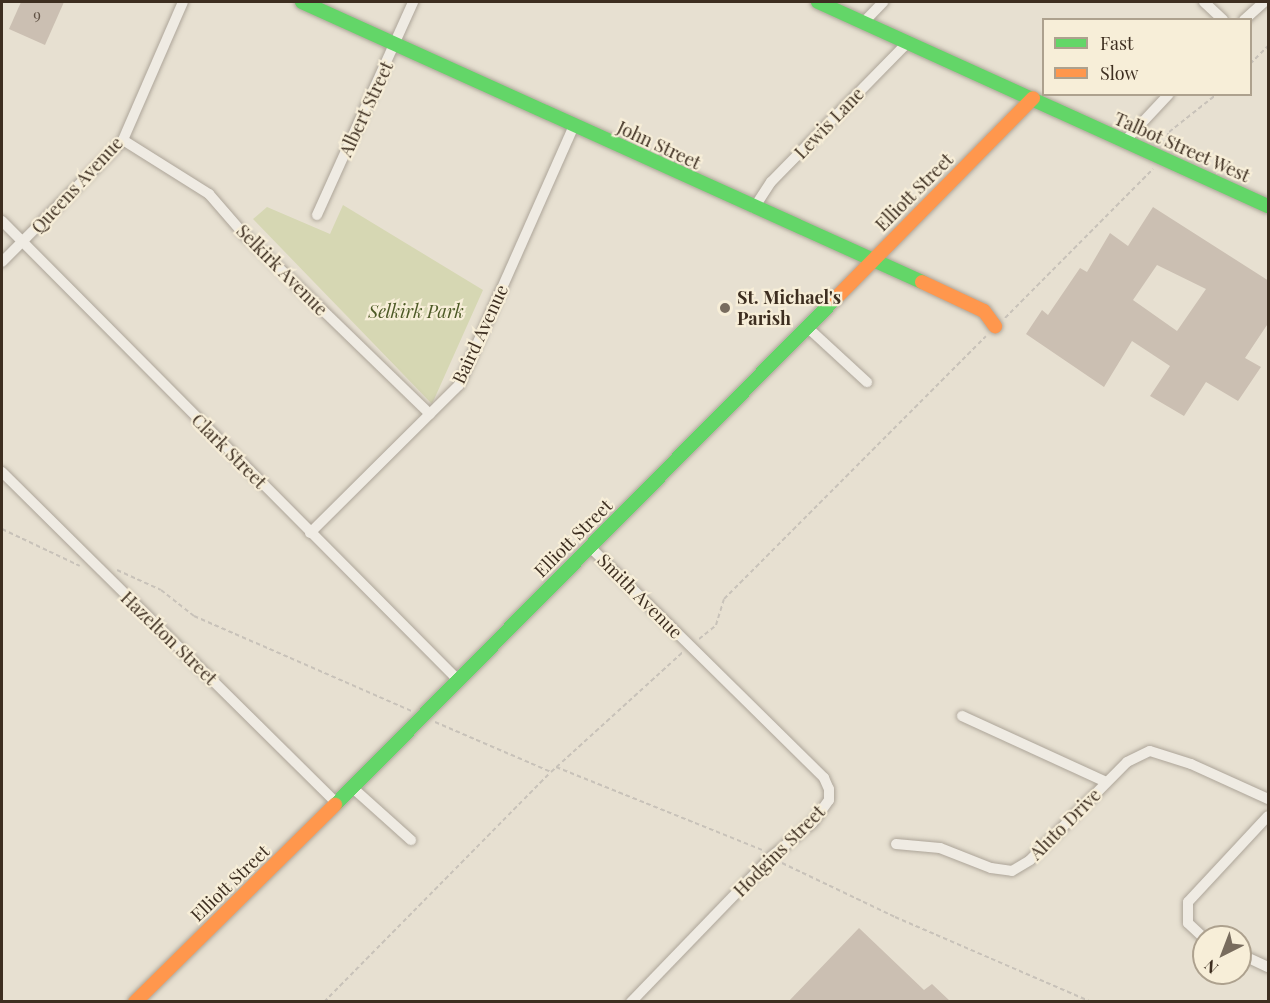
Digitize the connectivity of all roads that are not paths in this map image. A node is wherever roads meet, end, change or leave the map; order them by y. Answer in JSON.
{"nodes":[{"id":1,"x":183,"y":2,"type":"edge"},
{"id":2,"x":302,"y":2,"type":"edge"},
{"id":3,"x":413,"y":2,"type":"edge"},
{"id":4,"x":818,"y":2,"type":"edge"},
{"id":5,"x":884,"y":2,"type":"edge"},
{"id":6,"x":1204,"y":2,"type":"edge"},
{"id":7,"x":1264,"y":2,"type":"edge"},
{"id":8,"x":1221,"y":18,"type":"edge"},
{"id":9,"x":1246,"y":18,"type":"edge"},
{"id":10,"x":864,"y":22,"type":"junction"},
{"id":11,"x":908,"y":42,"type":"junction"},
{"id":12,"x":397,"y":43,"type":"junction"},
{"id":13,"x":1167,"y":96,"type":"edge"},
{"id":14,"x":1033,"y":98,"type":"junction"},
{"id":15,"x":574,"y":126,"type":"junction"},
{"id":16,"x":123,"y":140,"type":"junction"},
{"id":17,"x":1125,"y":141,"type":"junction"},
{"id":18,"x":1269,"y":206,"type":"edge"},
{"id":19,"x":754,"y":208,"type":"junction"},
{"id":20,"x":317,"y":215,"type":"dead end"},
{"id":21,"x":2,"y":222,"type":"edge"},
{"id":22,"x":22,"y":243,"type":"junction"},
{"id":23,"x":873,"y":259,"type":"junction"},
{"id":24,"x":2,"y":262,"type":"edge"},
{"id":25,"x":806,"y":326,"type":"junction"},
{"id":26,"x":995,"y":326,"type":"road end"},
{"id":27,"x":867,"y":382,"type":"dead end"},
{"id":28,"x":430,"y":414,"type":"junction"},
{"id":29,"x":2,"y":472,"type":"edge"},
{"id":30,"x":310,"y":533,"type":"junction"},
{"id":31,"x":590,"y":547,"type":"junction"},
{"id":32,"x":690,"y":646,"type":"joint"},
{"id":33,"x":457,"y":679,"type":"junction"},
{"id":34,"x":962,"y":716,"type":"dead end"},
{"id":35,"x":1106,"y":782,"type":"junction"},
{"id":36,"x":353,"y":788,"type":"junction"},
{"id":37,"x":1269,"y":799,"type":"edge"},
{"id":38,"x":337,"y":804,"type":"junction"},
{"id":39,"x":1269,"y":816,"type":"edge"},
{"id":40,"x":411,"y":840,"type":"dead end"},
{"id":41,"x":896,"y":844,"type":"dead end"},
{"id":42,"x":1192,"y":926,"type":"edge"},
{"id":43,"x":1252,"y":959,"type":"edge"},
{"id":44,"x":1269,"y":967,"type":"edge"},
{"id":45,"x":135,"y":1002,"type":"edge"},
{"id":46,"x":631,"y":1002,"type":"edge"}],
"edges":[{"from":1,"to":16,"type":"street","name":"Queens Avenue"},
{"from":2,"to":12,"type":"street","name":"John Street"},
{"from":3,"to":12,"type":"street","name":"Albert Street"},
{"from":4,"to":10,"type":"street","name":"Talbot Street West"},
{"from":5,"to":10,"type":"street"},
{"from":6,"to":8,"type":"street"},
{"from":7,"to":9,"type":"street"},
{"from":10,"to":11,"type":"street","name":"Talbot Street West"},
{"from":11,"to":14,"type":"street","name":"Talbot Street West"},
{"from":11,"to":19,"type":"street","name":"Lewis Lane"},
{"from":12,"to":15,"type":"street","name":"John Street"},
{"from":12,"to":20,"type":"street","name":"Albert Street"},
{"from":13,"to":17,"type":"street"},
{"from":14,"to":17,"type":"street","name":"Talbot Street West"},
{"from":14,"to":23,"type":"street","name":"Elliott Street"},
{"from":15,"to":19,"type":"street","name":"John Street"},
{"from":15,"to":28,"type":"street","name":"Baird Avenue"},
{"from":16,"to":22,"type":"street","name":"Queens Avenue"},
{"from":16,"to":28,"type":"street","name":"Selkirk Avenue"},
{"from":17,"to":18,"type":"street","name":"Talbot Street West"},
{"from":19,"to":23,"type":"street","name":"John Street"},
{"from":21,"to":22,"type":"street","name":"Clark Street"},
{"from":22,"to":24,"type":"street","name":"Queens Avenue"},
{"from":22,"to":30,"type":"street","name":"Clark Street"},
{"from":23,"to":25,"type":"street","name":"Elliott Street"},
{"from":23,"to":26,"type":"street","name":"John Street"},
{"from":25,"to":27,"type":"street"},
{"from":25,"to":31,"type":"street","name":"Elliott Street"},
{"from":28,"to":30,"type":"street","name":"Baird Avenue"},
{"from":29,"to":38,"type":"street","name":"Hazelton Street"},
{"from":30,"to":33,"type":"street","name":"Clark Street"},
{"from":31,"to":32,"type":"street","name":"Smith Avenue"},
{"from":31,"to":33,"type":"street","name":"Elliott Street"},
{"from":32,"to":46,"type":"street","name":"Hodgins Street"},
{"from":33,"to":36,"type":"street","name":"Elliott Street"},
{"from":34,"to":35,"type":"street"},
{"from":35,"to":37,"type":"street","name":"Aluto Drive"},
{"from":35,"to":41,"type":"street","name":"Aluto Drive"},
{"from":36,"to":38,"type":"street","name":"Elliott Street"},
{"from":36,"to":40,"type":"street"},
{"from":38,"to":45,"type":"street","name":"Elliott Street"},
{"from":39,"to":42,"type":"street"},
{"from":43,"to":44,"type":"street"}]}
